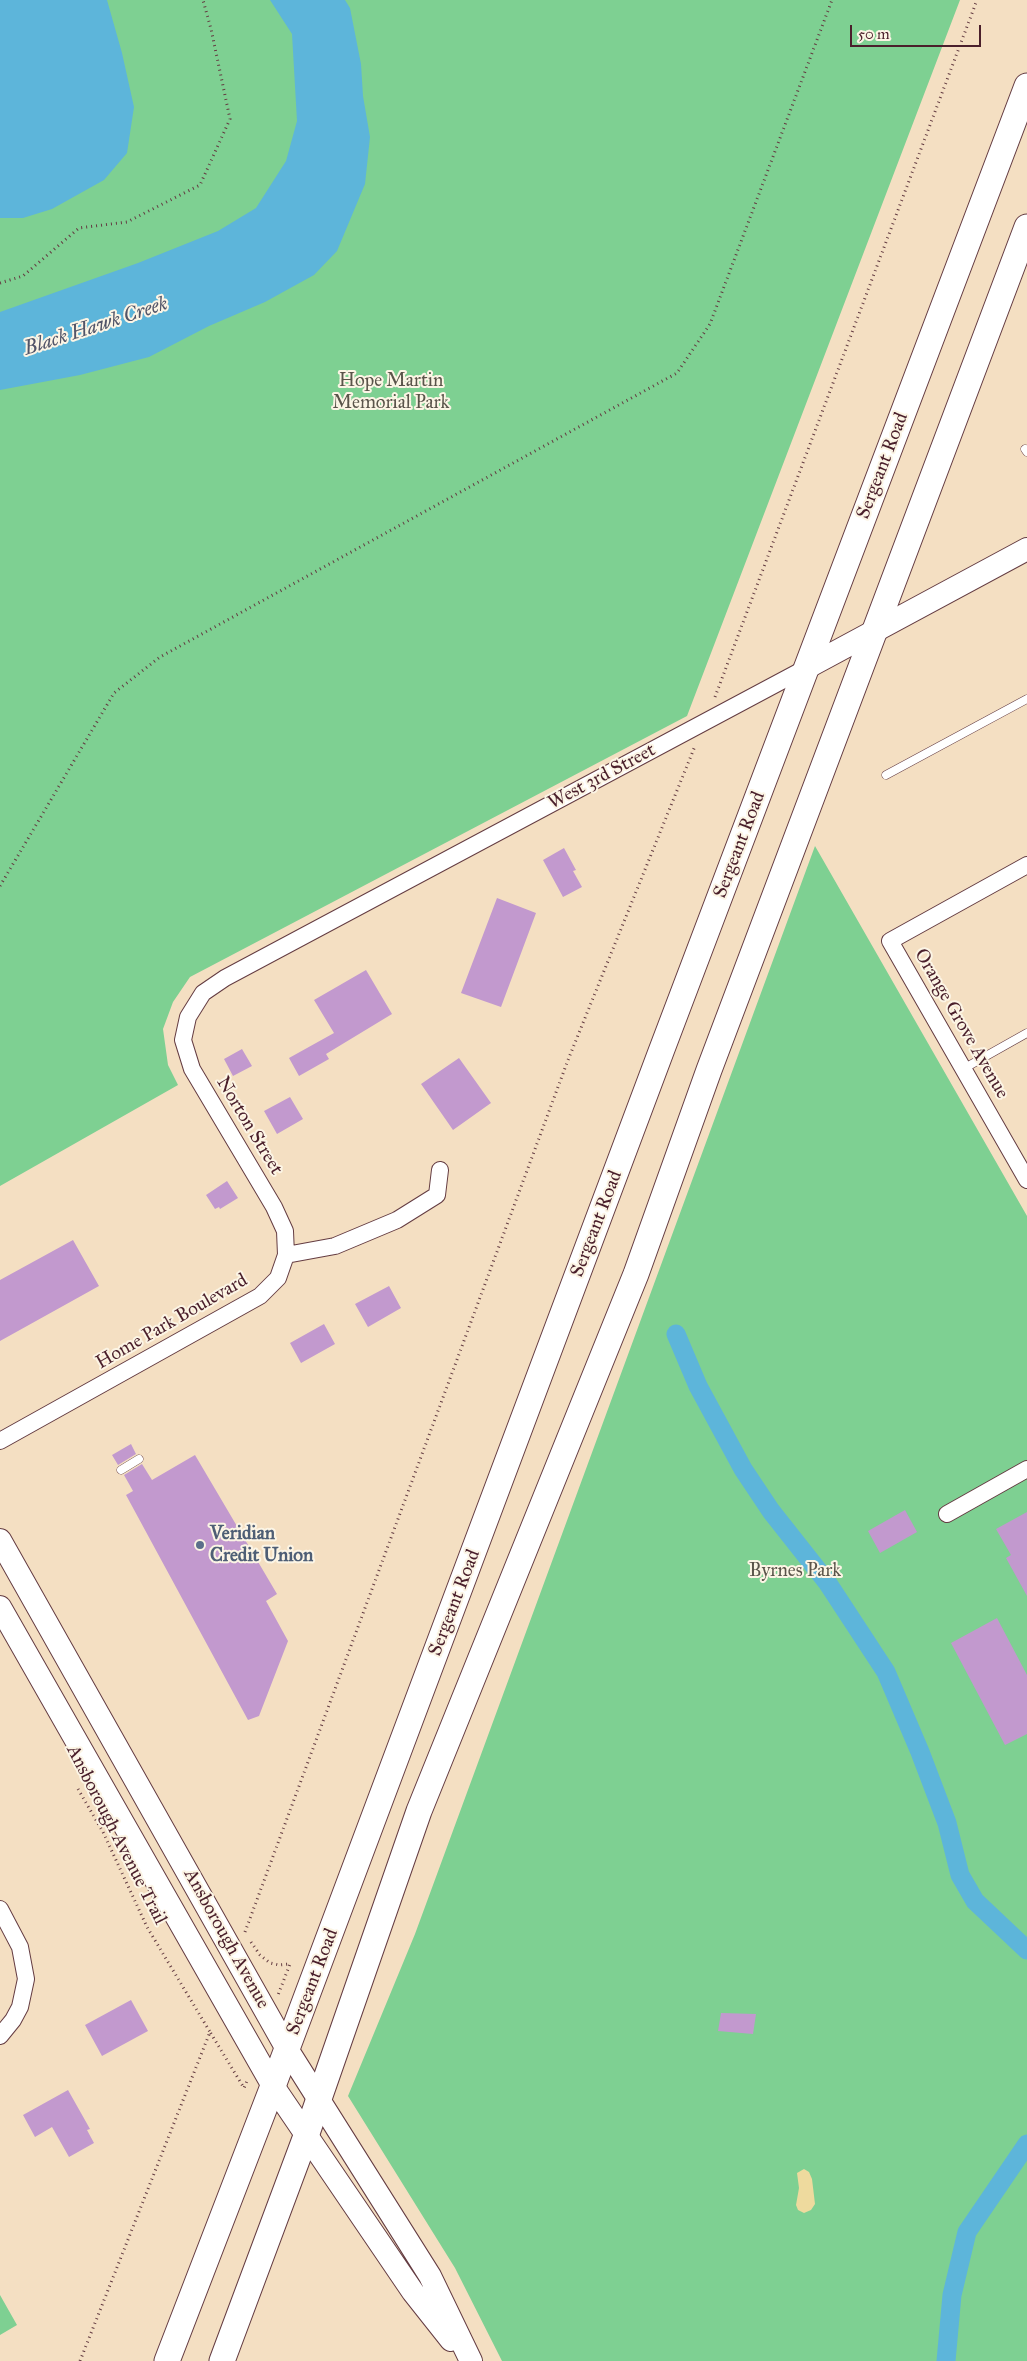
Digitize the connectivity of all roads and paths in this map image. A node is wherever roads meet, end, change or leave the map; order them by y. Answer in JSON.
{"nodes":[{"id":1,"x":203,"y":0,"type":"edge"},
{"id":2,"x":832,"y":0,"type":"edge"},
{"id":3,"x":977,"y":0,"type":"edge"},
{"id":4,"x":1027,"y":86,"type":"edge"},
{"id":5,"x":1027,"y":227,"type":"edge"},
{"id":6,"x":0,"y":283,"type":"edge"},
{"id":7,"x":1027,"y":548,"type":"edge"},
{"id":8,"x":873,"y":634,"type":"junction"},
{"id":9,"x":806,"y":668,"type":"junction"},
{"id":10,"x":1027,"y":699,"type":"edge"},
{"id":11,"x":713,"y":702,"type":"dead end"},
{"id":12,"x":690,"y":759,"type":"dead end"},
{"id":13,"x":886,"y":775,"type":"dead end"},
{"id":14,"x":1027,"y":865,"type":"edge"},
{"id":15,"x":0,"y":886,"type":"edge"},
{"id":16,"x":188,"y":1017,"type":"joint"},
{"id":17,"x":1027,"y":1032,"type":"edge"},
{"id":18,"x":963,"y":1069,"type":"junction"},
{"id":19,"x":440,"y":1170,"type":"dead end"},
{"id":20,"x":1027,"y":1178,"type":"edge"},
{"id":21,"x":286,"y":1255,"type":"junction"},
{"id":22,"x":0,"y":1442,"type":"edge"},
{"id":23,"x":140,"y":1459,"type":"dead end"},
{"id":24,"x":1027,"y":1469,"type":"edge"},
{"id":25,"x":121,"y":1470,"type":"dead end"},
{"id":26,"x":948,"y":1514,"type":"dead end"},
{"id":27,"x":0,"y":1540,"type":"edge"},
{"id":28,"x":0,"y":1607,"type":"edge"},
{"id":29,"x":75,"y":1782,"type":"dead end"},
{"id":30,"x":0,"y":1909,"type":"edge"},
{"id":31,"x":286,"y":1973,"type":"dead end"},
{"id":32,"x":210,"y":2032,"type":"junction"},
{"id":33,"x":0,"y":2036,"type":"edge"},
{"id":34,"x":288,"y":2049,"type":"junction"},
{"id":35,"x":248,"y":2078,"type":"dead end"},
{"id":36,"x":274,"y":2086,"type":"junction"},
{"id":37,"x":320,"y":2099,"type":"junction"},
{"id":38,"x":306,"y":2136,"type":"junction"},
{"id":39,"x":80,"y":2361,"type":"edge"},
{"id":40,"x":167,"y":2361,"type":"edge"},
{"id":41,"x":222,"y":2361,"type":"edge"},
{"id":42,"x":470,"y":2361,"type":"edge"}],
"edges":[{"from":1,"to":6,"type":"path"},
{"from":2,"to":15,"type":"path"},
{"from":3,"to":11,"type":"path"},
{"from":4,"to":9,"type":"main road","name":"Sergeant Road"},
{"from":5,"to":8,"type":"main road"},
{"from":7,"to":8,"type":"main road","name":"West 3rd Street"},
{"from":8,"to":9,"type":"main road","name":"West 3rd Street"},
{"from":8,"to":37,"type":"main road"},
{"from":9,"to":16,"type":"street","name":"West 3rd Street"},
{"from":9,"to":34,"type":"main road","name":"Sergeant Road"},
{"from":10,"to":13,"type":"lane"},
{"from":12,"to":31,"type":"path"},
{"from":14,"to":18,"type":"street","name":"Orange Grove Avenue"},
{"from":16,"to":21,"type":"street","name":"Norton Street"},
{"from":17,"to":18,"type":"lane"},
{"from":18,"to":20,"type":"street","name":"Orange Grove Avenue"},
{"from":19,"to":21,"type":"street"},
{"from":21,"to":22,"type":"street","name":"Home Park Boulevard"},
{"from":23,"to":25,"type":"lane"},
{"from":24,"to":26,"type":"street"},
{"from":27,"to":34,"type":"main road","name":"Ansborough Avenue"},
{"from":28,"to":36,"type":"main road","name":"Ansborough Avenue"},
{"from":29,"to":32,"type":"path","name":"Ansborough Avenue Trail"},
{"from":30,"to":33,"type":"street"},
{"from":32,"to":35,"type":"path","name":"Ansborough Avenue Trail"},
{"from":32,"to":39,"type":"path"},
{"from":34,"to":36,"type":"main road","name":"Sergeant Road"},
{"from":34,"to":37,"type":"main road","name":"Ansborough Avenue"},
{"from":36,"to":38,"type":"main road","name":"Ansborough Avenue"},
{"from":36,"to":40,"type":"main road","name":"Sergeant Road"},
{"from":37,"to":38,"type":"main road"},
{"from":37,"to":42,"type":"main road","name":"Ansborough Avenue"},
{"from":38,"to":41,"type":"main road"},
{"from":38,"to":42,"type":"main road","name":"Ansborough Avenue"}]}
